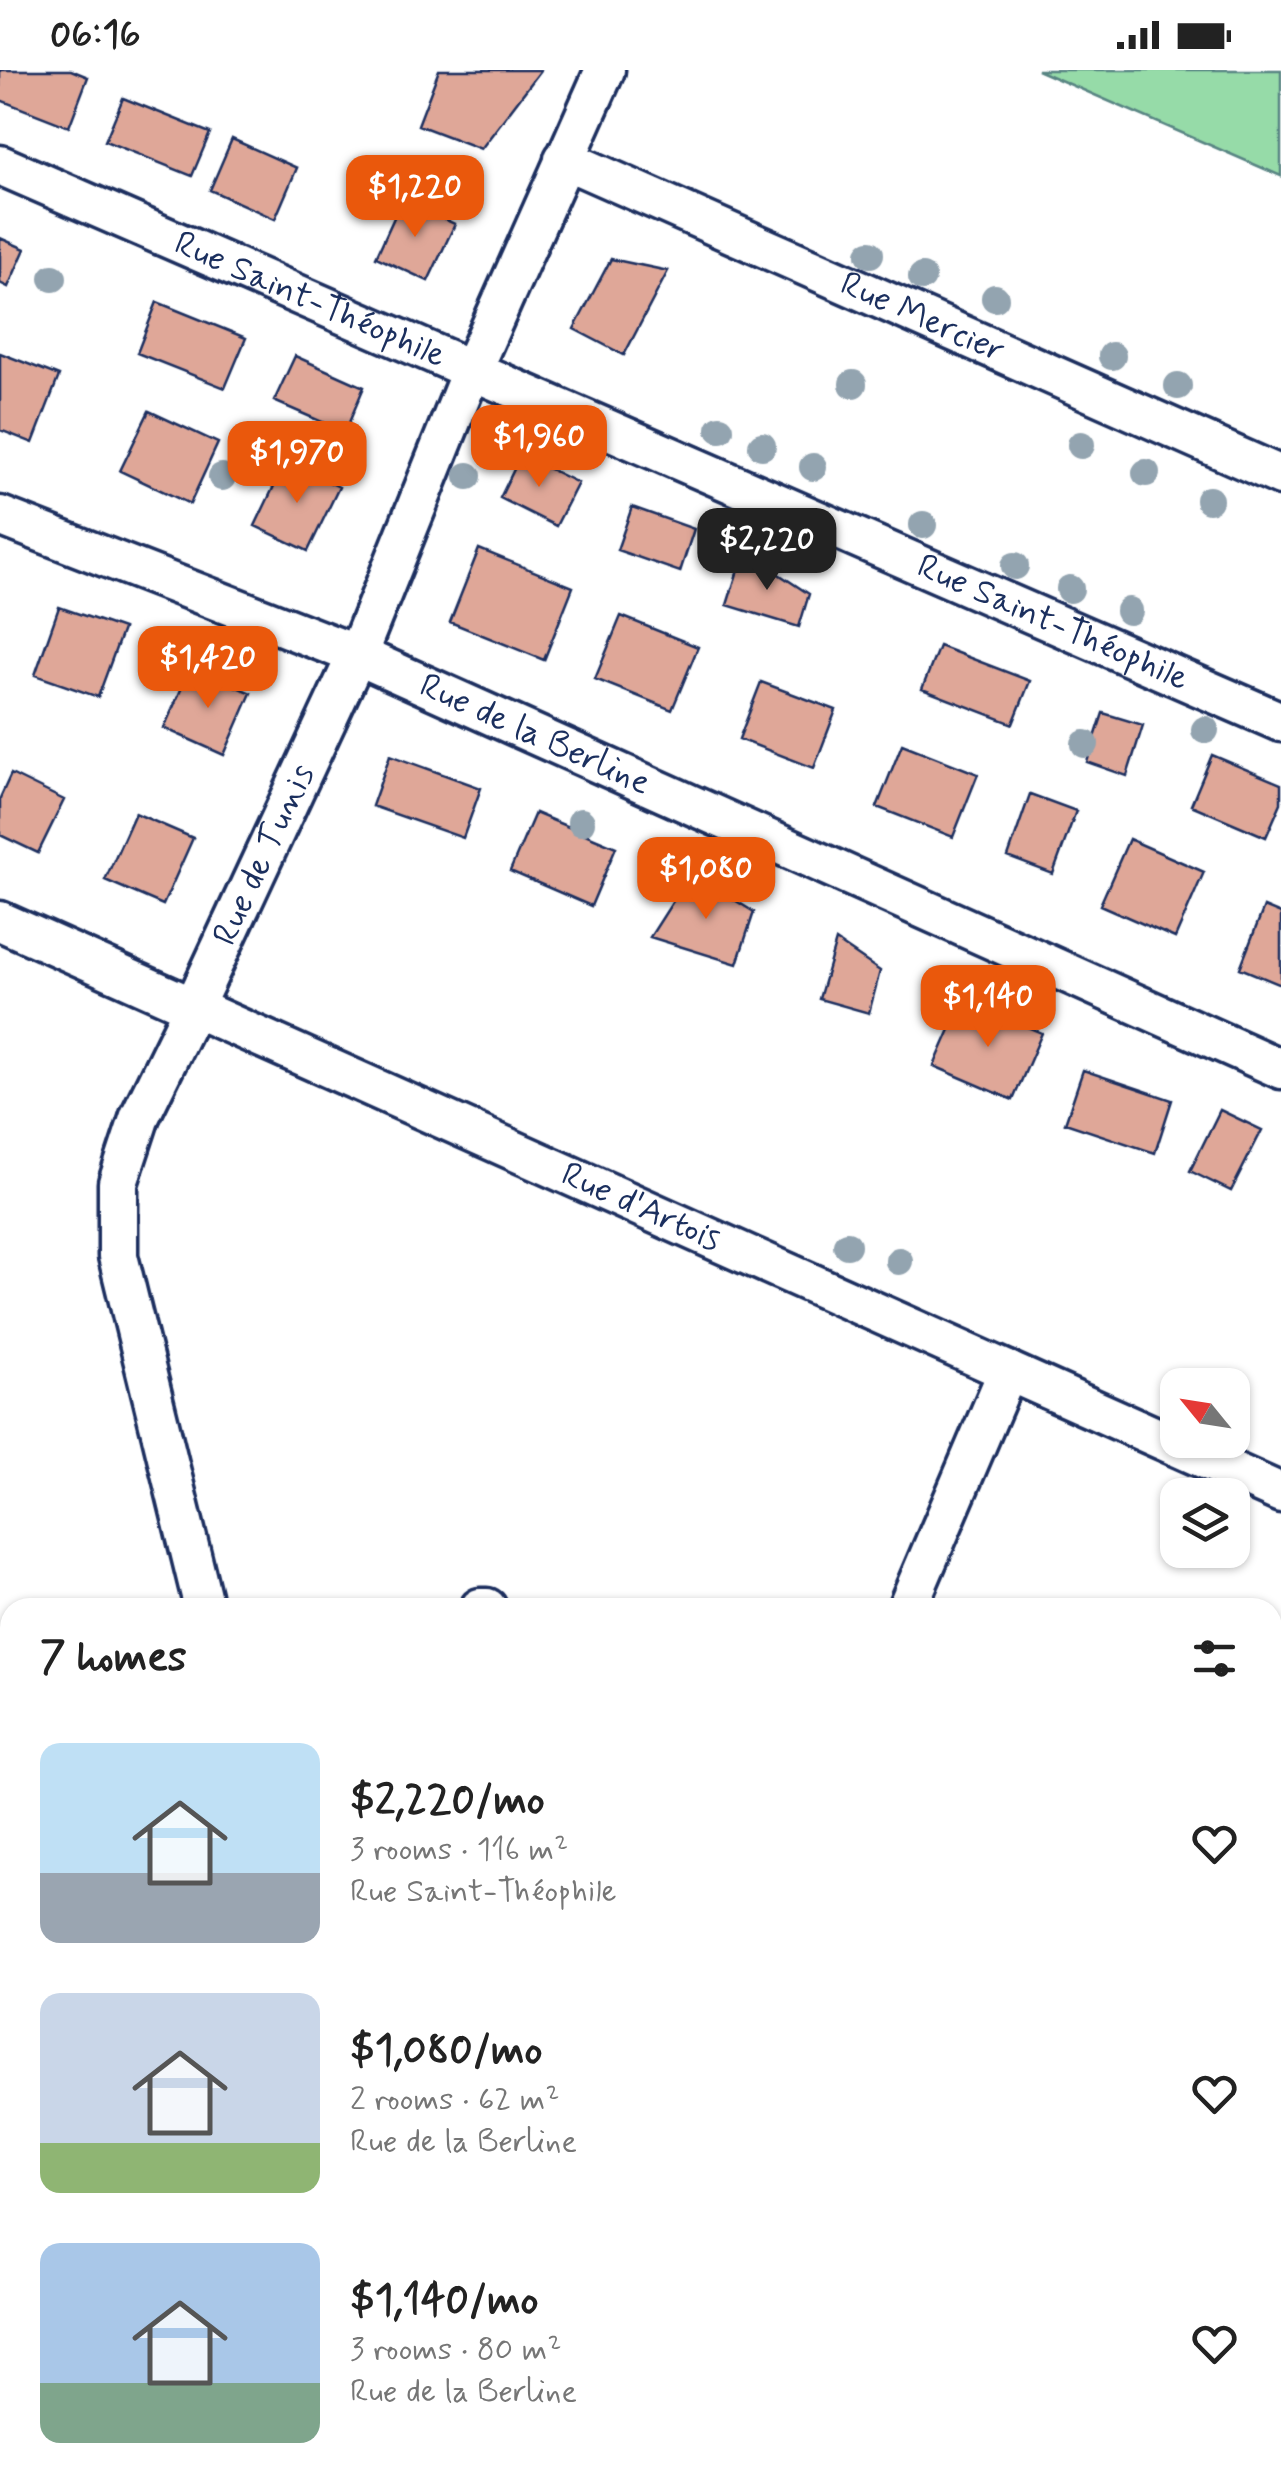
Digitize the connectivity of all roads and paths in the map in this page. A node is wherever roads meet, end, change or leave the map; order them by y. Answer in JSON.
{"nodes":[{"id":1,"x":605,"y":70,"type":"edge"},
{"id":2,"x":564,"y":160,"type":"junction"},
{"id":3,"x":0,"y":165,"type":"edge"},
{"id":4,"x":472,"y":369,"type":"junction"},
{"id":5,"x":1281,"y":476,"type":"edge"},
{"id":6,"x":0,"y":516,"type":"edge"},
{"id":7,"x":358,"y":654,"type":"junction"},
{"id":8,"x":1281,"y":722,"type":"edge"},
{"id":9,"x":0,"y":921,"type":"edge"},
{"id":10,"x":193,"y":1008,"type":"junction"},
{"id":11,"x":1281,"y":1069,"type":"edge"},
{"id":12,"x":1008,"y":1371,"type":"junction"},
{"id":13,"x":1281,"y":1493,"type":"edge"},
{"id":14,"x":202,"y":1598,"type":"edge"},
{"id":15,"x":910,"y":1598,"type":"edge"}],
"edges":[{"from":1,"to":2,"type":"street","name":"Rue de Tunis"},
{"from":2,"to":4,"type":"street","name":"Rue de Tunis"},
{"from":2,"to":5,"type":"street","name":"Rue Mercier"},
{"from":3,"to":4,"type":"street","name":"Rue Saint-Théophile"},
{"from":4,"to":7,"type":"street","name":"Rue de Tunis"},
{"from":4,"to":8,"type":"street","name":"Rue Saint-Théophile"},
{"from":6,"to":7,"type":"street","name":"Rue de la Berline"},
{"from":7,"to":10,"type":"street","name":"Rue de Tunis"},
{"from":7,"to":11,"type":"street","name":"Rue de la Berline"},
{"from":9,"to":10,"type":"street","name":"Rue d'Artois"},
{"from":10,"to":12,"type":"street","name":"Rue d'Artois"},
{"from":10,"to":14,"type":"street","name":"Rue de Tunis"},
{"from":12,"to":13,"type":"street","name":"Rue d'Artois"},
{"from":12,"to":15,"type":"street"}]}
